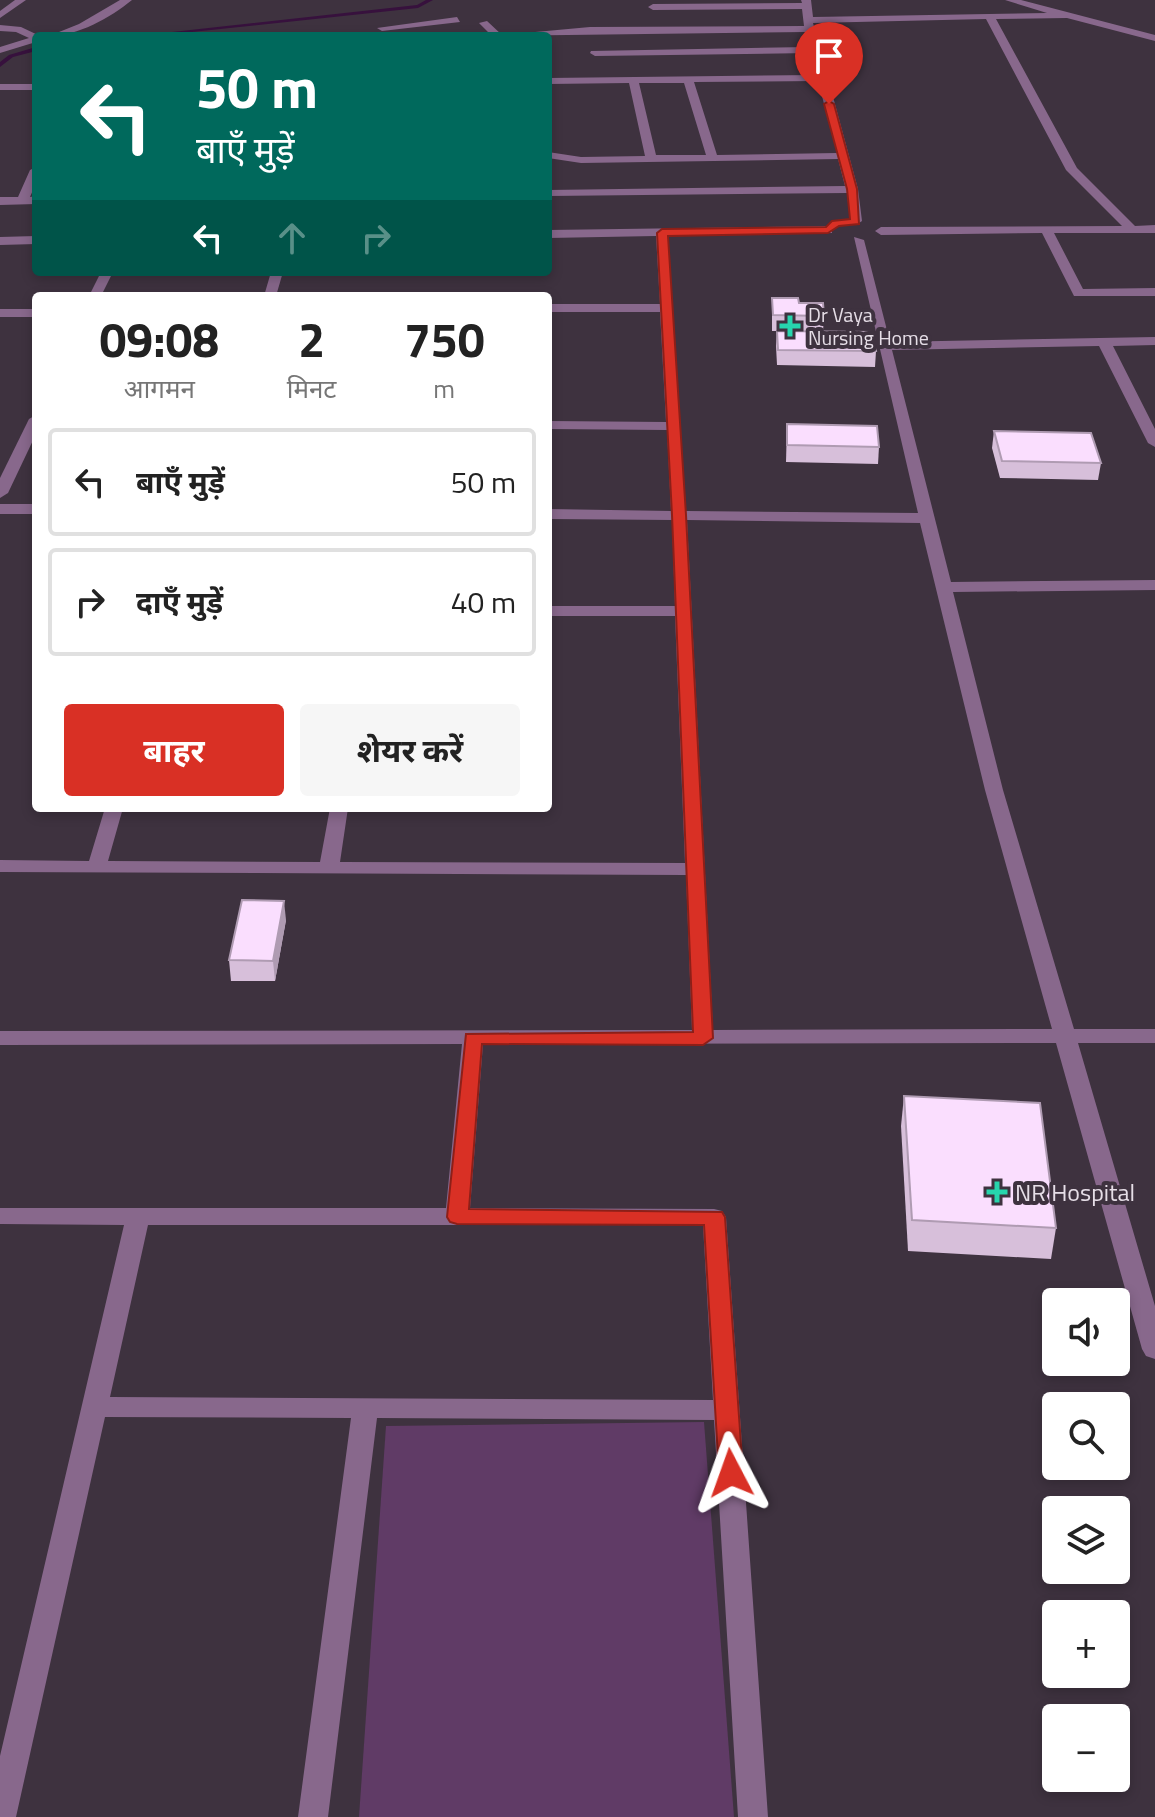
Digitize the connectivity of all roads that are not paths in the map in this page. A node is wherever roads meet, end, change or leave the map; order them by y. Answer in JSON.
{"nodes":[{"id":1,"x":21,"y":0,"type":"edge"},
{"id":2,"x":118,"y":0,"type":"edge"},
{"id":3,"x":126,"y":0,"type":"edge"},
{"id":4,"x":1010,"y":0,"type":"edge"},
{"id":5,"x":807,"y":3,"type":"edge"},
{"id":6,"x":652,"y":4,"type":"edge"},
{"id":7,"x":0,"y":15,"type":"edge"},
{"id":8,"x":1069,"y":15,"type":"junction"},
{"id":9,"x":989,"y":16,"type":"junction"},
{"id":10,"x":457,"y":20,"type":"dead end"},
{"id":11,"x":484,"y":23,"type":"dead end"},
{"id":12,"x":808,"y":25,"type":"junction"},
{"id":13,"x":0,"y":28,"type":"edge"},
{"id":14,"x":383,"y":28,"type":"edge"},
{"id":15,"x":654,"y":29,"type":"junction"},
{"id":16,"x":591,"y":30,"type":"junction"},
{"id":17,"x":65,"y":32,"type":"edge"},
{"id":18,"x":494,"y":32,"type":"edge"},
{"id":19,"x":552,"y":33,"type":"edge"},
{"id":20,"x":32,"y":36,"type":"edge"},
{"id":21,"x":1155,"y":38,"type":"edge"},
{"id":22,"x":32,"y":39,"type":"edge"},
{"id":23,"x":0,"y":50,"type":"edge"},
{"id":24,"x":816,"y":50,"type":"junction"},
{"id":25,"x":595,"y":53,"type":"junction"},
{"id":26,"x":822,"y":78,"type":"junction"},
{"id":27,"x":688,"y":79,"type":"junction"},
{"id":28,"x":599,"y":80,"type":"junction"},
{"id":29,"x":633,"y":80,"type":"junction"},
{"id":30,"x":552,"y":81,"type":"edge"},
{"id":31,"x":0,"y":87,"type":"edge"},
{"id":32,"x":32,"y":87,"type":"edge"},
{"id":33,"x":552,"y":156,"type":"edge"},
{"id":34,"x":843,"y":156,"type":"junction"},
{"id":35,"x":712,"y":157,"type":"junction"},
{"id":36,"x":651,"y":158,"type":"junction"},
{"id":37,"x":32,"y":179,"type":"edge"},
{"id":38,"x":852,"y":189,"type":"junction"},
{"id":39,"x":552,"y":193,"type":"edge"},
{"id":40,"x":32,"y":200,"type":"edge"},
{"id":41,"x":0,"y":201,"type":"edge"},
{"id":42,"x":22,"y":201,"type":"junction"},
{"id":43,"x":1132,"y":229,"type":"junction"},
{"id":44,"x":1155,"y":229,"type":"edge"},
{"id":45,"x":1046,"y":230,"type":"junction"},
{"id":46,"x":881,"y":231,"type":"junction"},
{"id":47,"x":662,"y":233,"type":"junction"},
{"id":48,"x":552,"y":234,"type":"edge"},
{"id":49,"x":845,"y":234,"type":"junction"},
{"id":50,"x":32,"y":240,"type":"edge"},
{"id":51,"x":0,"y":241,"type":"edge"},
{"id":52,"x":1155,"y":292,"type":"edge"},
{"id":53,"x":552,"y":308,"type":"edge"},
{"id":54,"x":667,"y":308,"type":"junction"},
{"id":55,"x":0,"y":313,"type":"edge"},
{"id":56,"x":32,"y":313,"type":"edge"},
{"id":57,"x":1155,"y":341,"type":"edge"},
{"id":58,"x":1104,"y":342,"type":"junction"},
{"id":59,"x":884,"y":346,"type":"junction"},
{"id":60,"x":552,"y":425,"type":"edge"},
{"id":61,"x":674,"y":426,"type":"junction"},
{"id":62,"x":32,"y":428,"type":"edge"},
{"id":63,"x":1155,"y":443,"type":"edge"},
{"id":64,"x":0,"y":493,"type":"edge"},
{"id":65,"x":0,"y":509,"type":"edge"},
{"id":66,"x":32,"y":509,"type":"edge"},
{"id":67,"x":552,"y":514,"type":"edge"},
{"id":68,"x":679,"y":515,"type":"junction"},
{"id":69,"x":926,"y":518,"type":"junction"},
{"id":70,"x":1155,"y":585,"type":"edge"},
{"id":71,"x":944,"y":587,"type":"junction"},
{"id":72,"x":552,"y":611,"type":"edge"},
{"id":73,"x":684,"y":611,"type":"junction"},
{"id":74,"x":113,"y":812,"type":"edge"},
{"id":75,"x":338,"y":812,"type":"edge"},
{"id":76,"x":0,"y":866,"type":"edge"},
{"id":77,"x":97,"y":866,"type":"junction"},
{"id":78,"x":329,"y":867,"type":"junction"},
{"id":79,"x":696,"y":869,"type":"junction"},
{"id":80,"x":1155,"y":1036,"type":"edge"},
{"id":81,"x":0,"y":1038,"type":"edge"},
{"id":82,"x":473,"y":1038,"type":"junction"},
{"id":83,"x":703,"y":1038,"type":"junction"},
{"id":84,"x":1066,"y":1039,"type":"junction"},
{"id":85,"x":0,"y":1216,"type":"edge"},
{"id":86,"x":138,"y":1216,"type":"junction"},
{"id":87,"x":457,"y":1217,"type":"junction"},
{"id":88,"x":1155,"y":1349,"type":"edge"},
{"id":89,"x":94,"y":1407,"type":"junction"},
{"id":90,"x":365,"y":1408,"type":"junction"},
{"id":91,"x":727,"y":1410,"type":"junction"},
{"id":92,"x":1,"y":1817,"type":"edge"},
{"id":93,"x":313,"y":1817,"type":"edge"},
{"id":94,"x":753,"y":1817,"type":"edge"}],
"edges":[{"from":1,"to":7,"type":"street"},
{"from":2,"to":3,"type":"street"},
{"from":3,"to":17,"type":"street"},
{"from":4,"to":8,"type":"street"},
{"from":5,"to":6,"type":"street"},
{"from":5,"to":12,"type":"street"},
{"from":6,"to":15,"type":"street"},
{"from":8,"to":9,"type":"street"},
{"from":8,"to":21,"type":"street"},
{"from":9,"to":12,"type":"street"},
{"from":9,"to":43,"type":"street"},
{"from":10,"to":14,"type":"street"},
{"from":11,"to":18,"type":"street"},
{"from":12,"to":15,"type":"street"},
{"from":12,"to":24,"type":"street"},
{"from":13,"to":20,"type":"street"},
{"from":15,"to":16,"type":"street"},
{"from":16,"to":19,"type":"street"},
{"from":16,"to":25,"type":"street"},
{"from":22,"to":23,"type":"street"},
{"from":24,"to":25,"type":"street"},
{"from":24,"to":26,"type":"street"},
{"from":25,"to":28,"type":"street"},
{"from":26,"to":27,"type":"street"},
{"from":26,"to":34,"type":"street"},
{"from":27,"to":29,"type":"street"},
{"from":27,"to":35,"type":"street"},
{"from":28,"to":29,"type":"street"},
{"from":28,"to":30,"type":"street"},
{"from":29,"to":36,"type":"street"},
{"from":31,"to":32,"type":"street"},
{"from":33,"to":36,"type":"street"},
{"from":34,"to":35,"type":"street"},
{"from":34,"to":38,"type":"street"},
{"from":35,"to":36,"type":"street"},
{"from":37,"to":42,"type":"street"},
{"from":38,"to":39,"type":"street"},
{"from":38,"to":49,"type":"street"},
{"from":40,"to":42,"type":"street"},
{"from":41,"to":42,"type":"street"},
{"from":43,"to":44,"type":"street"},
{"from":43,"to":45,"type":"street"},
{"from":45,"to":46,"type":"street"},
{"from":45,"to":52,"type":"street"},
{"from":46,"to":49,"type":"street"},
{"from":46,"to":49,"type":"street"},
{"from":47,"to":48,"type":"street"},
{"from":47,"to":49,"type":"street"},
{"from":47,"to":54,"type":"street"},
{"from":49,"to":59,"type":"street"},
{"from":50,"to":51,"type":"street"},
{"from":53,"to":54,"type":"street"},
{"from":54,"to":61,"type":"street"},
{"from":55,"to":56,"type":"street"},
{"from":57,"to":58,"type":"street"},
{"from":58,"to":59,"type":"street"},
{"from":58,"to":63,"type":"street"},
{"from":59,"to":69,"type":"street"},
{"from":60,"to":61,"type":"street"},
{"from":61,"to":68,"type":"street"},
{"from":62,"to":64,"type":"street"},
{"from":65,"to":66,"type":"street"},
{"from":67,"to":68,"type":"street"},
{"from":68,"to":69,"type":"street"},
{"from":68,"to":73,"type":"street"},
{"from":69,"to":71,"type":"street"},
{"from":70,"to":71,"type":"street"},
{"from":71,"to":84,"type":"street"},
{"from":72,"to":73,"type":"street"},
{"from":73,"to":79,"type":"street"},
{"from":74,"to":77,"type":"street"},
{"from":75,"to":78,"type":"street"},
{"from":76,"to":77,"type":"street"},
{"from":77,"to":78,"type":"street"},
{"from":78,"to":79,"type":"street"},
{"from":79,"to":83,"type":"street"},
{"from":80,"to":84,"type":"street"},
{"from":81,"to":82,"type":"street"},
{"from":82,"to":83,"type":"street"},
{"from":82,"to":87,"type":"street"},
{"from":83,"to":84,"type":"street"},
{"from":84,"to":88,"type":"street"},
{"from":85,"to":86,"type":"street"},
{"from":86,"to":87,"type":"street"},
{"from":86,"to":89,"type":"street"},
{"from":87,"to":91,"type":"street"},
{"from":89,"to":90,"type":"street"},
{"from":89,"to":92,"type":"street"},
{"from":90,"to":91,"type":"street"},
{"from":90,"to":93,"type":"street"},
{"from":91,"to":94,"type":"street"}]}
